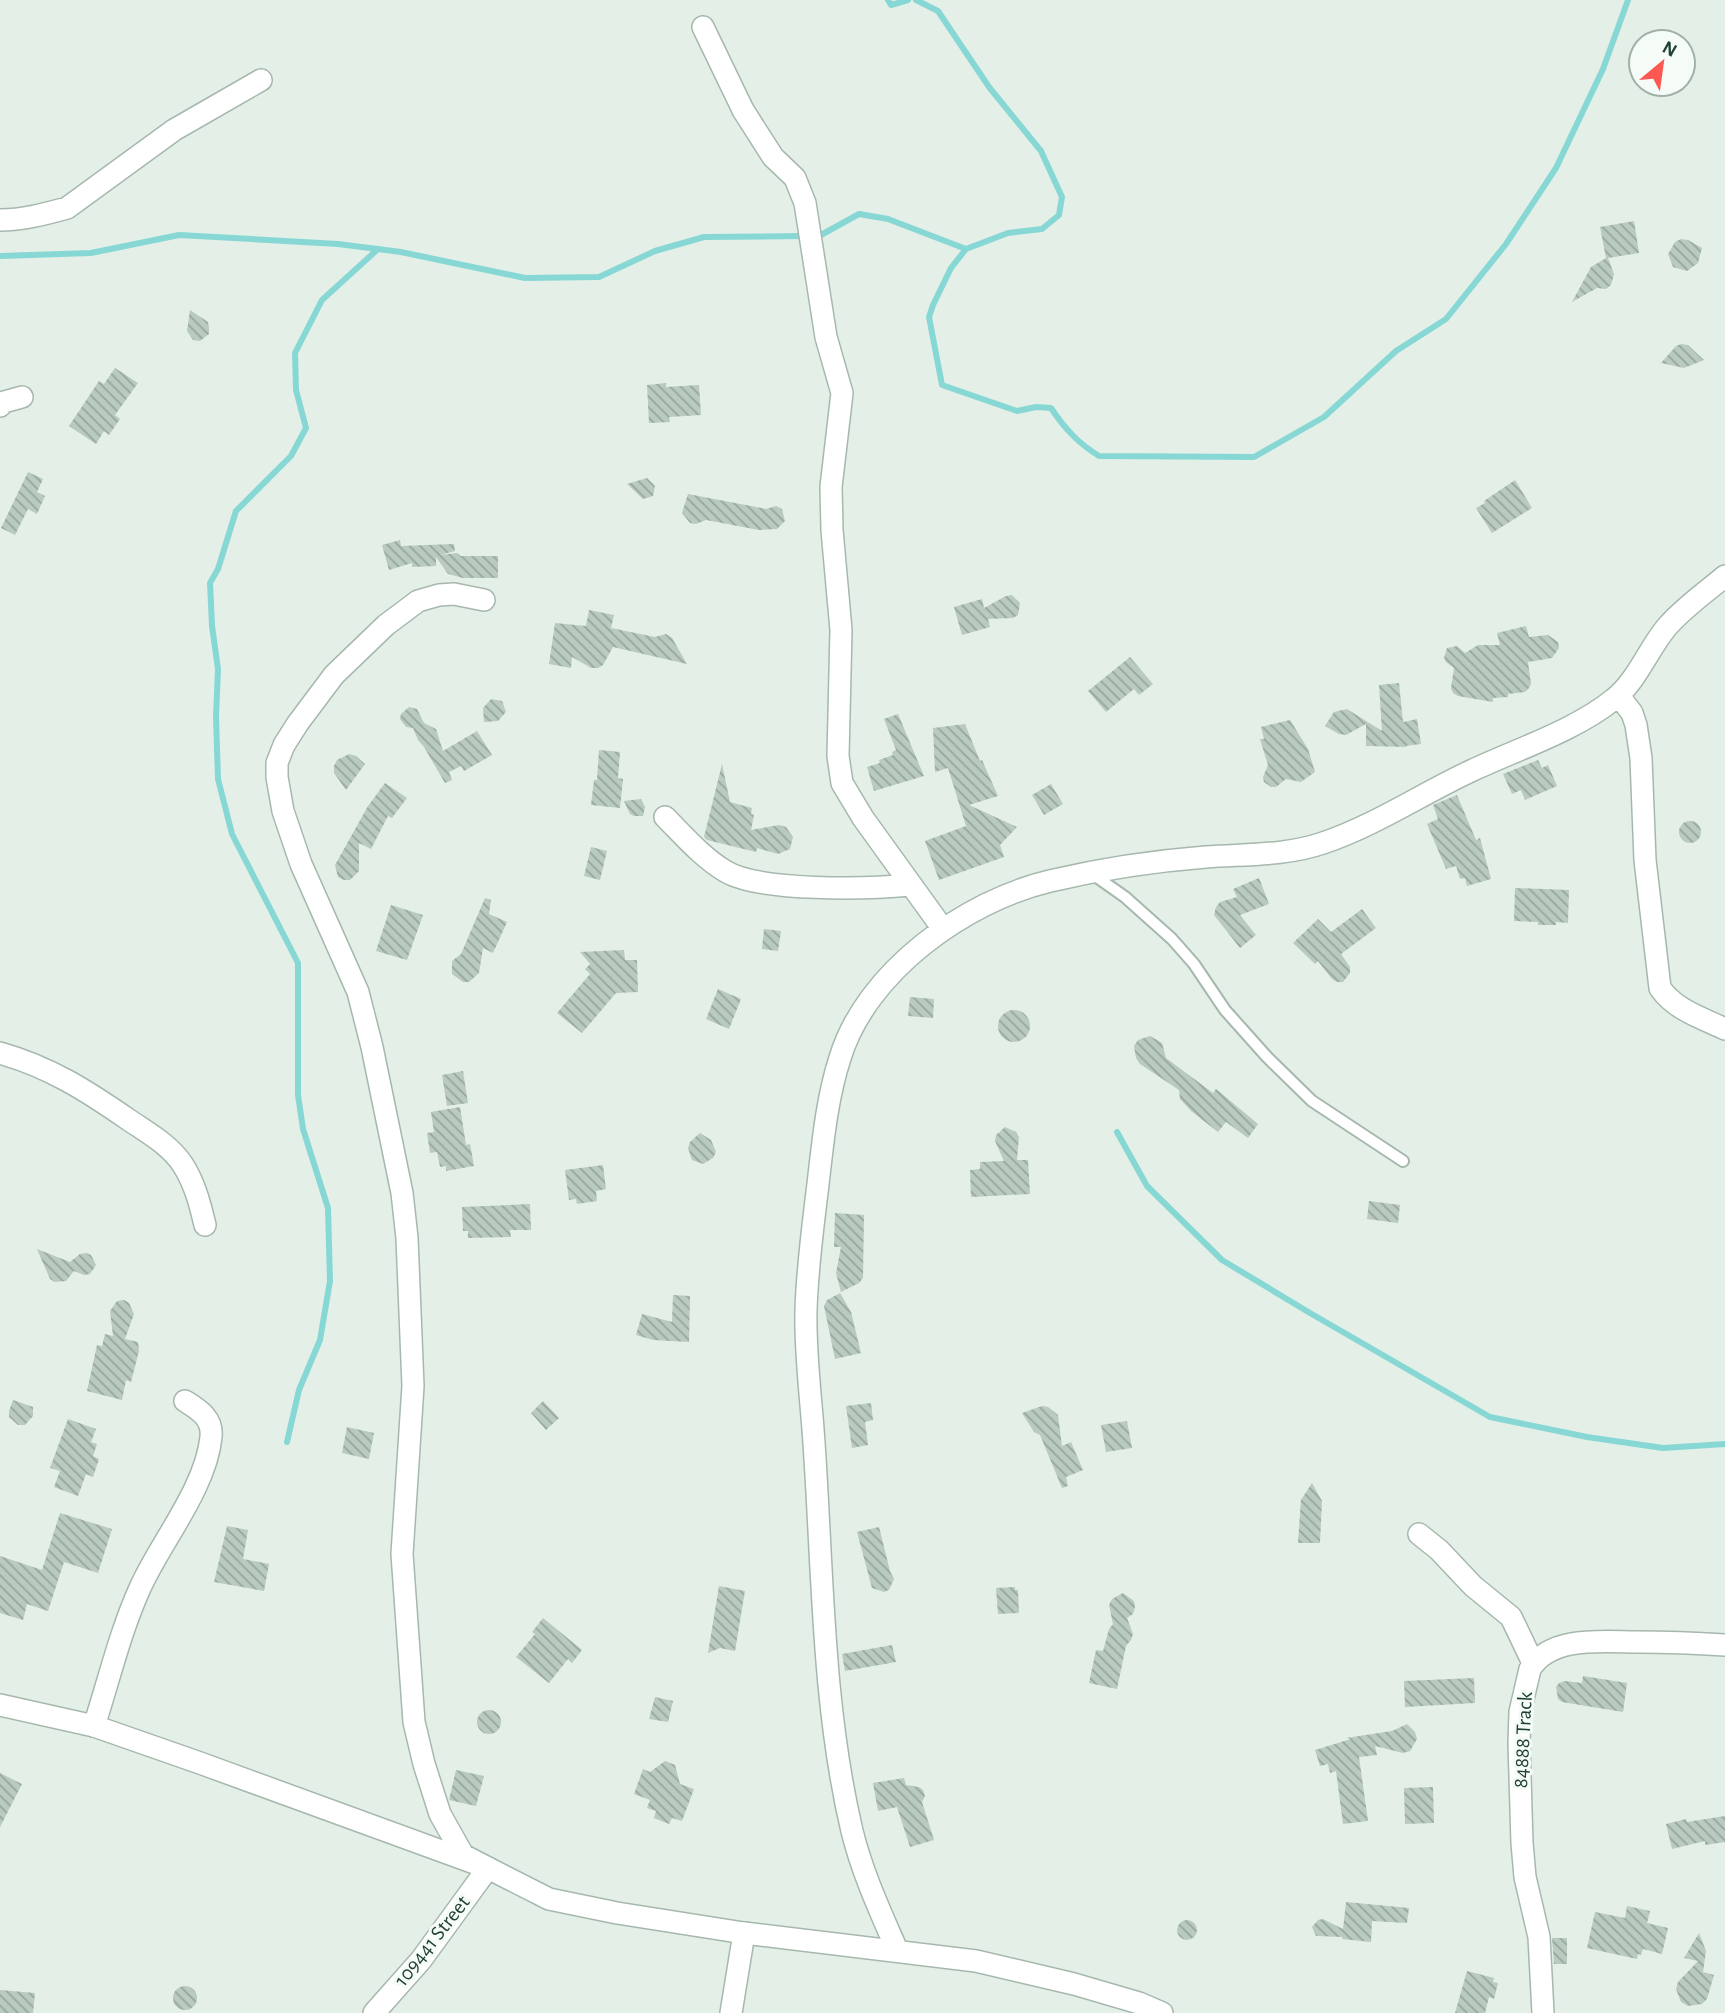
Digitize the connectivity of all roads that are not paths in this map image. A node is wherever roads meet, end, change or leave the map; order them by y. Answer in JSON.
{"nodes":[{"id":1,"x":703,"y":27,"type":"dead end"},
{"id":2,"x":261,"y":80,"type":"dead end"},
{"id":3,"x":0,"y":220,"type":"edge"},
{"id":4,"x":22,"y":397,"type":"dead end"},
{"id":5,"x":0,"y":405,"type":"edge"},
{"id":6,"x":1725,"y":576,"type":"edge"},
{"id":7,"x":484,"y":600,"type":"dead end"},
{"id":8,"x":1619,"y":696,"type":"junction"},
{"id":9,"x":665,"y":817,"type":"dead end"},
{"id":10,"x":1090,"y":872,"type":"junction"},
{"id":11,"x":910,"y":885,"type":"junction"},
{"id":12,"x":943,"y":929,"type":"junction"},
{"id":13,"x":1725,"y":1029,"type":"edge"},
{"id":14,"x":0,"y":1053,"type":"edge"},
{"id":15,"x":1403,"y":1161,"type":"dead end"},
{"id":16,"x":205,"y":1225,"type":"dead end"},
{"id":17,"x":185,"y":1401,"type":"dead end"},
{"id":18,"x":1419,"y":1534,"type":"dead end"},
{"id":19,"x":1725,"y":1645,"type":"edge"},
{"id":20,"x":1534,"y":1663,"type":"junction"},
{"id":21,"x":0,"y":1705,"type":"edge"},
{"id":22,"x":94,"y":1726,"type":"junction"},
{"id":23,"x":488,"y":1868,"type":"junction"},
{"id":24,"x":744,"y":1933,"type":"junction"},
{"id":25,"x":897,"y":1950,"type":"junction"},
{"id":26,"x":374,"y":2013,"type":"edge"},
{"id":27,"x":731,"y":2013,"type":"edge"},
{"id":28,"x":1162,"y":2013,"type":"edge"},
{"id":29,"x":1543,"y":2013,"type":"edge"}],
"edges":[{"from":1,"to":11,"type":"street"},
{"from":2,"to":3,"type":"street"},
{"from":4,"to":5,"type":"street"},
{"from":6,"to":8,"type":"street"},
{"from":7,"to":23,"type":"street"},
{"from":8,"to":10,"type":"street"},
{"from":8,"to":13,"type":"street"},
{"from":9,"to":11,"type":"street"},
{"from":10,"to":12,"type":"street"},
{"from":10,"to":15,"type":"lane"},
{"from":11,"to":12,"type":"street"},
{"from":12,"to":25,"type":"street"},
{"from":14,"to":16,"type":"street"},
{"from":17,"to":22,"type":"street"},
{"from":18,"to":20,"type":"street"},
{"from":19,"to":20,"type":"street","name":"84888 Track"},
{"from":20,"to":29,"type":"street","name":"84888 Track"},
{"from":21,"to":22,"type":"street"},
{"from":22,"to":23,"type":"street"},
{"from":23,"to":24,"type":"street"},
{"from":23,"to":26,"type":"street","name":"109441 Street"},
{"from":24,"to":25,"type":"street"},
{"from":24,"to":27,"type":"street"},
{"from":25,"to":28,"type":"street"}]}
